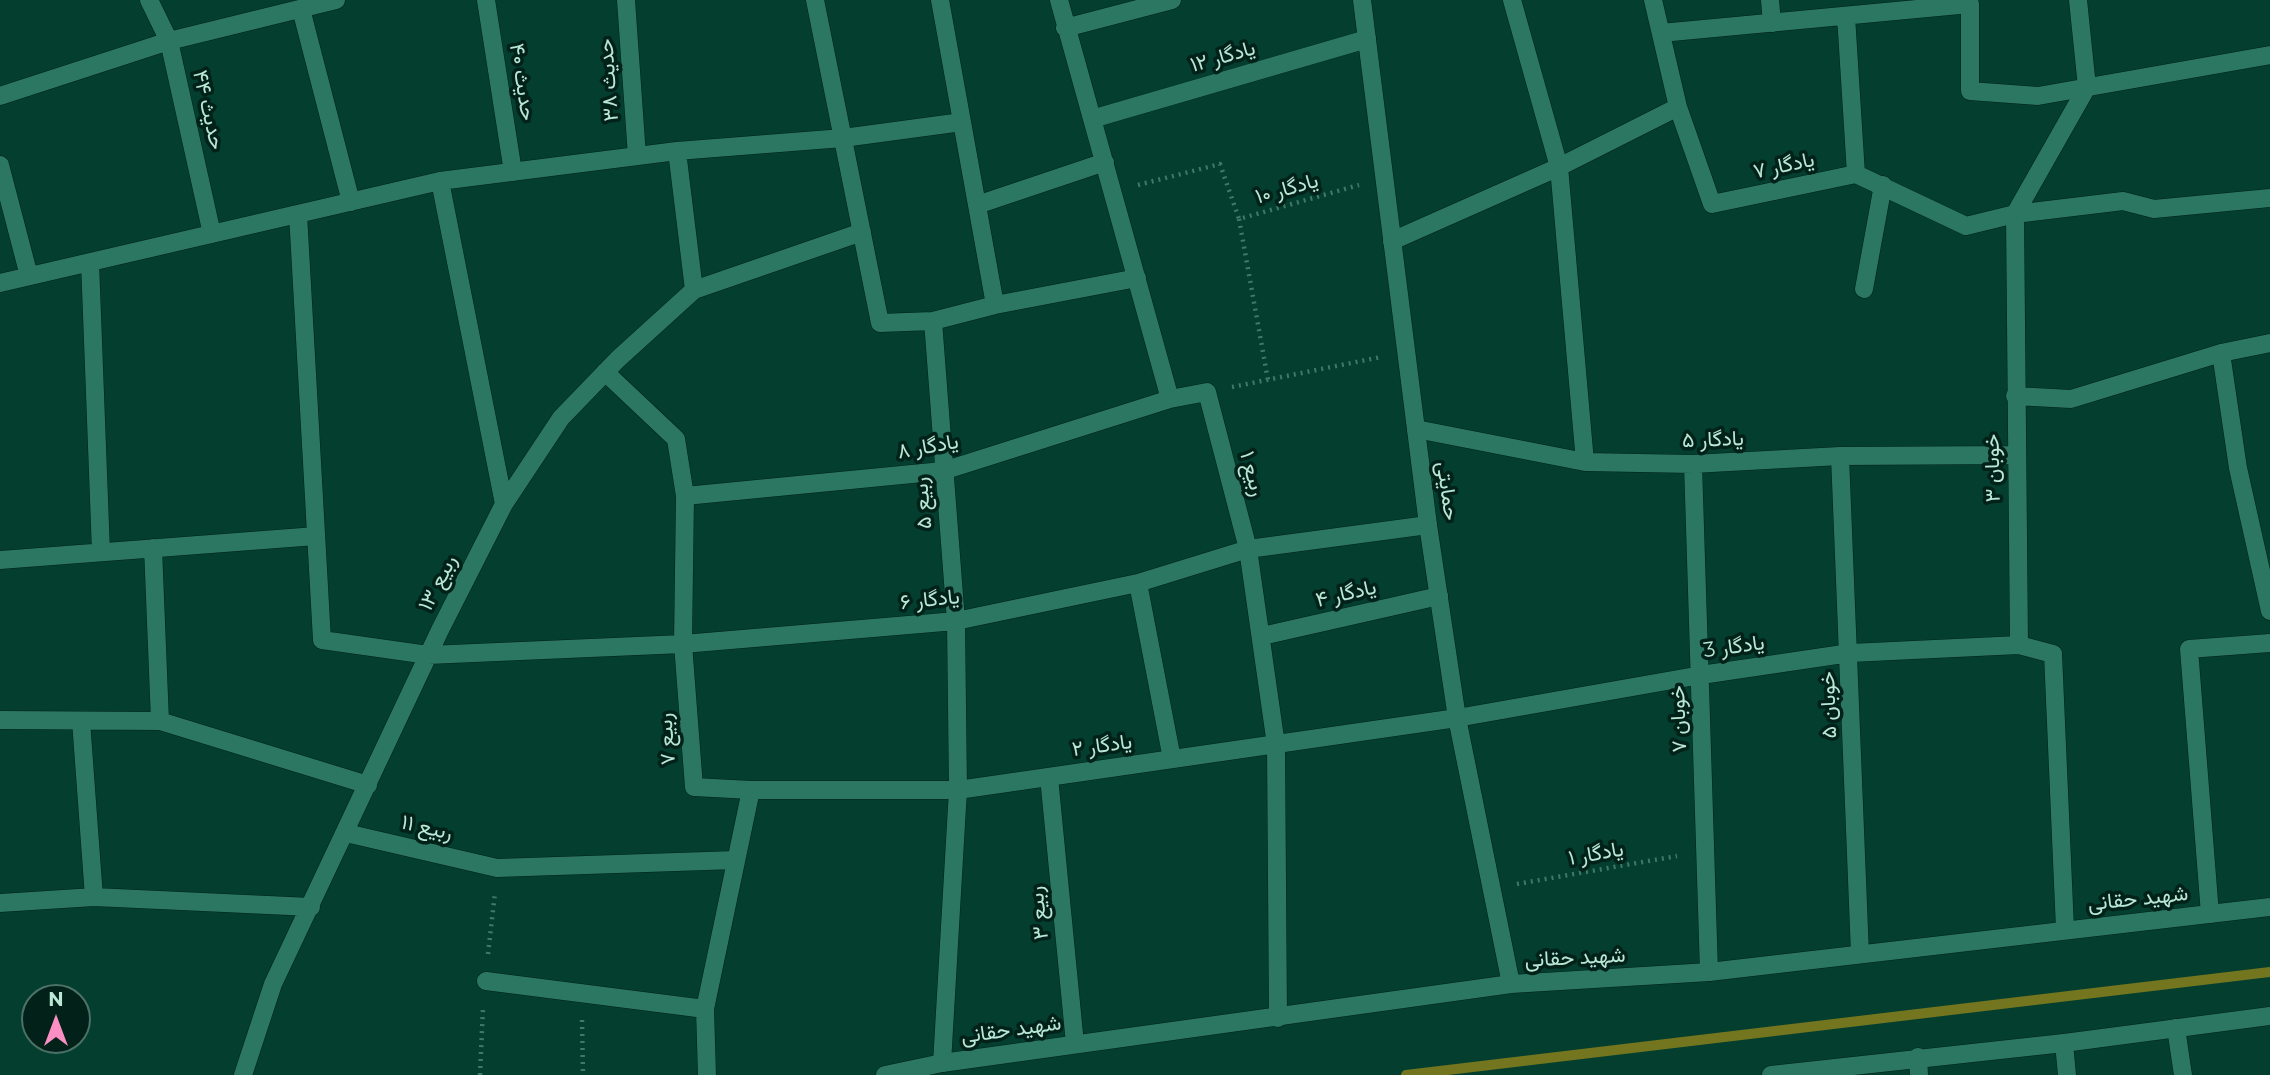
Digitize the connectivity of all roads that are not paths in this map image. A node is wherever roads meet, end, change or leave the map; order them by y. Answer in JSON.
{"nodes":[{"id":1,"x":149,"y":0,"type":"edge"},
{"id":2,"x":336,"y":0,"type":"edge"},
{"id":3,"x":486,"y":0,"type":"edge"},
{"id":4,"x":626,"y":0,"type":"edge"},
{"id":5,"x":814,"y":0,"type":"edge"},
{"id":6,"x":940,"y":0,"type":"edge"},
{"id":7,"x":1059,"y":0,"type":"edge"},
{"id":8,"x":1172,"y":0,"type":"edge"},
{"id":9,"x":1362,"y":0,"type":"edge"},
{"id":10,"x":1512,"y":0,"type":"edge"},
{"id":11,"x":1653,"y":0,"type":"edge"},
{"id":12,"x":1770,"y":0,"type":"edge"},
{"id":13,"x":2078,"y":0,"type":"edge"},
{"id":14,"x":301,"y":9,"type":"junction"},
{"id":15,"x":1846,"y":16,"type":"junction"},
{"id":16,"x":1772,"y":23,"type":"junction"},
{"id":17,"x":1065,"y":28,"type":"junction"},
{"id":18,"x":1661,"y":33,"type":"junction"},
{"id":19,"x":1367,"y":39,"type":"junction"},
{"id":20,"x":169,"y":41,"type":"junction"},
{"id":21,"x":2270,"y":55,"type":"edge"},
{"id":22,"x":2087,"y":87,"type":"junction"},
{"id":23,"x":0,"y":96,"type":"edge"},
{"id":24,"x":1678,"y":107,"type":"junction"},
{"id":25,"x":1092,"y":119,"type":"junction"},
{"id":26,"x":962,"y":122,"type":"junction"},
{"id":27,"x":843,"y":138,"type":"junction"},
{"id":28,"x":677,"y":151,"type":"junction"},
{"id":29,"x":637,"y":156,"type":"junction"},
{"id":30,"x":1105,"y":162,"type":"junction"},
{"id":31,"x":0,"y":165,"type":"edge"},
{"id":32,"x":1559,"y":167,"type":"junction"},
{"id":33,"x":513,"y":172,"type":"junction"},
{"id":34,"x":1856,"y":174,"type":"junction"},
{"id":35,"x":440,"y":181,"type":"junction"},
{"id":36,"x":1883,"y":185,"type":"junction"},
{"id":37,"x":2270,"y":198,"type":"edge"},
{"id":38,"x":351,"y":202,"type":"junction"},
{"id":39,"x":977,"y":205,"type":"junction"},
{"id":40,"x":298,"y":214,"type":"junction"},
{"id":41,"x":2015,"y":214,"type":"junction"},
{"id":42,"x":862,"y":232,"type":"junction"},
{"id":43,"x":212,"y":234,"type":"junction"},
{"id":44,"x":1392,"y":241,"type":"junction"},
{"id":45,"x":90,"y":262,"type":"junction"},
{"id":46,"x":29,"y":276,"type":"junction"},
{"id":47,"x":1137,"y":278,"type":"junction"},
{"id":48,"x":0,"y":283,"type":"edge"},
{"id":49,"x":1864,"y":289,"type":"dead end"},
{"id":50,"x":694,"y":290,"type":"junction"},
{"id":51,"x":995,"y":305,"type":"junction"},
{"id":52,"x":933,"y":321,"type":"junction"},
{"id":53,"x":2270,"y":343,"type":"edge"},
{"id":54,"x":2221,"y":353,"type":"junction"},
{"id":55,"x":605,"y":372,"type":"junction"},
{"id":56,"x":2015,"y":396,"type":"junction"},
{"id":57,"x":1170,"y":399,"type":"junction"},
{"id":58,"x":1416,"y":429,"type":"junction"},
{"id":59,"x":2015,"y":455,"type":"junction"},
{"id":60,"x":1840,"y":456,"type":"junction"},
{"id":61,"x":1585,"y":462,"type":"junction"},
{"id":62,"x":1693,"y":464,"type":"junction"},
{"id":63,"x":943,"y":471,"type":"junction"},
{"id":64,"x":685,"y":496,"type":"junction"},
{"id":65,"x":504,"y":504,"type":"junction"},
{"id":66,"x":1428,"y":525,"type":"junction"},
{"id":67,"x":316,"y":536,"type":"junction"},
{"id":68,"x":153,"y":548,"type":"junction"},
{"id":69,"x":1248,"y":549,"type":"junction"},
{"id":70,"x":101,"y":552,"type":"junction"},
{"id":71,"x":0,"y":560,"type":"edge"},
{"id":72,"x":1138,"y":583,"type":"junction"},
{"id":73,"x":1439,"y":596,"type":"junction"},
{"id":74,"x":2270,"y":611,"type":"edge"},
{"id":75,"x":956,"y":621,"type":"junction"},
{"id":76,"x":1262,"y":636,"type":"junction"},
{"id":77,"x":2270,"y":643,"type":"edge"},
{"id":78,"x":683,"y":644,"type":"junction"},
{"id":79,"x":2019,"y":645,"type":"junction"},
{"id":80,"x":1850,"y":653,"type":"junction"},
{"id":81,"x":428,"y":655,"type":"junction"},
{"id":82,"x":1701,"y":675,"type":"junction"},
{"id":83,"x":1457,"y":718,"type":"junction"},
{"id":84,"x":0,"y":720,"type":"edge"},
{"id":85,"x":81,"y":721,"type":"junction"},
{"id":86,"x":160,"y":721,"type":"junction"},
{"id":87,"x":1276,"y":745,"type":"junction"},
{"id":88,"x":1172,"y":759,"type":"junction"},
{"id":89,"x":1049,"y":777,"type":"junction"},
{"id":90,"x":368,"y":785,"type":"junction"},
{"id":91,"x":751,"y":790,"type":"junction"},
{"id":92,"x":958,"y":790,"type":"junction"},
{"id":93,"x":346,"y":833,"type":"junction"},
{"id":94,"x":736,"y":860,"type":"junction"},
{"id":95,"x":94,"y":897,"type":"junction"},
{"id":96,"x":0,"y":903,"type":"edge"},
{"id":97,"x":2270,"y":906,"type":"edge"},
{"id":98,"x":311,"y":907,"type":"junction"},
{"id":99,"x":2210,"y":914,"type":"junction"},
{"id":100,"x":2065,"y":929,"type":"junction"},
{"id":101,"x":1860,"y":954,"type":"junction"},
{"id":102,"x":1709,"y":972,"type":"junction"},
{"id":103,"x":486,"y":981,"type":"dead end"},
{"id":104,"x":1511,"y":984,"type":"junction"},
{"id":105,"x":705,"y":1009,"type":"junction"},
{"id":106,"x":2270,"y":1016,"type":"edge"},
{"id":107,"x":1278,"y":1018,"type":"junction"},
{"id":108,"x":2176,"y":1028,"type":"junction"},
{"id":109,"x":2064,"y":1043,"type":"junction"},
{"id":110,"x":1075,"y":1044,"type":"junction"},
{"id":111,"x":1918,"y":1066,"type":"edge"},
{"id":112,"x":943,"y":1069,"type":"edge"},
{"id":113,"x":1844,"y":1072,"type":"edge"},
{"id":114,"x":243,"y":1075,"type":"edge"},
{"id":115,"x":707,"y":1075,"type":"edge"},
{"id":116,"x":885,"y":1075,"type":"edge"},
{"id":117,"x":1771,"y":1075,"type":"edge"},
{"id":118,"x":2067,"y":1075,"type":"edge"},
{"id":119,"x":2183,"y":1075,"type":"edge"}],
"edges":[{"from":1,"to":20,"type":"street","name":"حدیث ۴۴"},
{"from":2,"to":14,"type":"street"},
{"from":3,"to":33,"type":"street","name":"حدیث ۴۰"},
{"from":4,"to":29,"type":"street","name":"حدیث ۳۸"},
{"from":5,"to":27,"type":"street"},
{"from":6,"to":26,"type":"street"},
{"from":7,"to":17,"type":"street"},
{"from":8,"to":17,"type":"street"},
{"from":9,"to":19,"type":"street","name":"حمایتی"},
{"from":10,"to":32,"type":"street"},
{"from":11,"to":18,"type":"street"},
{"from":12,"to":16,"type":"street"},
{"from":13,"to":22,"type":"street"},
{"from":14,"to":20,"type":"street"},
{"from":14,"to":38,"type":"street"},
{"from":15,"to":16,"type":"street"},
{"from":15,"to":22,"type":"street"},
{"from":15,"to":34,"type":"street"},
{"from":16,"to":18,"type":"street"},
{"from":17,"to":25,"type":"street"},
{"from":18,"to":24,"type":"street"},
{"from":19,"to":25,"type":"street","name":"یادگار ۱۲"},
{"from":19,"to":44,"type":"street","name":"حمایتی"},
{"from":20,"to":23,"type":"street"},
{"from":20,"to":43,"type":"street","name":"حدیث ۴۴"},
{"from":21,"to":22,"type":"street"},
{"from":22,"to":41,"type":"street","name":"خوبان ۳"},
{"from":24,"to":32,"type":"street"},
{"from":24,"to":34,"type":"street","name":"یادگار ۷"},
{"from":25,"to":30,"type":"street"},
{"from":26,"to":27,"type":"street"},
{"from":26,"to":39,"type":"street"},
{"from":27,"to":28,"type":"street"},
{"from":27,"to":42,"type":"street"},
{"from":28,"to":29,"type":"street"},
{"from":28,"to":50,"type":"street"},
{"from":29,"to":33,"type":"street"},
{"from":30,"to":39,"type":"street"},
{"from":30,"to":47,"type":"street"},
{"from":31,"to":46,"type":"street"},
{"from":32,"to":44,"type":"street"},
{"from":32,"to":61,"type":"street"},
{"from":33,"to":35,"type":"street"},
{"from":34,"to":36,"type":"street"},
{"from":35,"to":38,"type":"street"},
{"from":35,"to":65,"type":"street"},
{"from":36,"to":41,"type":"street"},
{"from":36,"to":49,"type":"street"},
{"from":37,"to":41,"type":"street"},
{"from":38,"to":40,"type":"street"},
{"from":39,"to":51,"type":"street"},
{"from":40,"to":43,"type":"street"},
{"from":40,"to":67,"type":"street"},
{"from":41,"to":56,"type":"street","name":"خوبان ۳"},
{"from":42,"to":50,"type":"street"},
{"from":42,"to":52,"type":"street"},
{"from":43,"to":45,"type":"street"},
{"from":44,"to":58,"type":"street","name":"حمایتی"},
{"from":45,"to":46,"type":"street"},
{"from":45,"to":70,"type":"street"},
{"from":46,"to":48,"type":"street"},
{"from":47,"to":51,"type":"street"},
{"from":47,"to":57,"type":"street"},
{"from":50,"to":55,"type":"street","name":"ربیع ۱۳"},
{"from":51,"to":52,"type":"street"},
{"from":52,"to":63,"type":"street","name":"ربیع ۵"},
{"from":53,"to":54,"type":"street"},
{"from":54,"to":56,"type":"street"},
{"from":54,"to":74,"type":"street"},
{"from":55,"to":64,"type":"street","name":"ربیع ۷"},
{"from":55,"to":65,"type":"street","name":"ربیع ۱۳"},
{"from":56,"to":59,"type":"street","name":"خوبان ۳"},
{"from":57,"to":63,"type":"street","name":"یادگار ۸"},
{"from":57,"to":69,"type":"street","name":"ربیع ۱"},
{"from":58,"to":61,"type":"street","name":"یادگار ۵"},
{"from":58,"to":66,"type":"street","name":"حمایتی"},
{"from":59,"to":60,"type":"street","name":"یادگار ۵"},
{"from":59,"to":79,"type":"street","name":"خوبان ۳"},
{"from":60,"to":62,"type":"street","name":"یادگار ۵"},
{"from":60,"to":80,"type":"street","name":"خوبان ۵"},
{"from":61,"to":62,"type":"street","name":"یادگار ۵"},
{"from":62,"to":82,"type":"street","name":"خوبان ۷"},
{"from":63,"to":64,"type":"street","name":"یادگار ۸"},
{"from":63,"to":75,"type":"street","name":"ربیع ۵"},
{"from":64,"to":78,"type":"street","name":"ربیع ۷"},
{"from":65,"to":81,"type":"street","name":"ربیع ۱۳"},
{"from":66,"to":69,"type":"street","name":"یادگار ۶"},
{"from":66,"to":73,"type":"street","name":"حمایتی"},
{"from":67,"to":68,"type":"street"},
{"from":67,"to":81,"type":"street","name":"یادگار ۶"},
{"from":68,"to":70,"type":"street"},
{"from":68,"to":86,"type":"street"},
{"from":69,"to":72,"type":"street","name":"یادگار ۶"},
{"from":69,"to":76,"type":"street","name":"ربیع ۱"},
{"from":70,"to":71,"type":"street"},
{"from":72,"to":75,"type":"street","name":"یادگار ۶"},
{"from":72,"to":88,"type":"street"},
{"from":73,"to":76,"type":"street","name":"یادگار ۴"},
{"from":73,"to":83,"type":"street","name":"حمایتی"},
{"from":75,"to":78,"type":"street","name":"یادگار ۶"},
{"from":75,"to":92,"type":"street","name":"ربیع ۵"},
{"from":76,"to":87,"type":"street","name":"ربیع ۱"},
{"from":77,"to":99,"type":"street"},
{"from":78,"to":81,"type":"street","name":"یادگار ۶"},
{"from":78,"to":91,"type":"street","name":"ربیع ۷"},
{"from":79,"to":80,"type":"street","name":"یادگار 3"},
{"from":79,"to":100,"type":"street"},
{"from":80,"to":82,"type":"street","name":"یادگار 3"},
{"from":80,"to":101,"type":"street","name":"خوبان ۵"},
{"from":81,"to":90,"type":"street","name":"ربیع ۱۳"},
{"from":82,"to":83,"type":"street","name":"یادگار 3"},
{"from":82,"to":102,"type":"street","name":"خوبان ۷"},
{"from":83,"to":87,"type":"street","name":"یادگار ۲"},
{"from":83,"to":104,"type":"street","name":"حمایتی"},
{"from":84,"to":85,"type":"street"},
{"from":85,"to":86,"type":"street"},
{"from":85,"to":95,"type":"street"},
{"from":86,"to":90,"type":"street"},
{"from":87,"to":88,"type":"street","name":"یادگار ۲"},
{"from":87,"to":107,"type":"street","name":"ربیع ۱"},
{"from":88,"to":89,"type":"street","name":"یادگار ۲"},
{"from":89,"to":92,"type":"street","name":"یادگار ۲"},
{"from":89,"to":110,"type":"street","name":"ربیع ۳"},
{"from":90,"to":93,"type":"street","name":"ربیع ۱۳"},
{"from":91,"to":92,"type":"street","name":"یادگار ۲"},
{"from":91,"to":94,"type":"street"},
{"from":92,"to":112,"type":"street","name":"ربیع ۵"},
{"from":93,"to":94,"type":"street","name":"ربیع ۱۱"},
{"from":93,"to":98,"type":"street","name":"ربیع ۱۳"},
{"from":94,"to":105,"type":"street"},
{"from":95,"to":96,"type":"street"},
{"from":95,"to":98,"type":"street"},
{"from":97,"to":99,"type":"street","name":"شهید حقانی"},
{"from":98,"to":114,"type":"street","name":"ربیع ۱۳"},
{"from":99,"to":100,"type":"street","name":"شهید حقانی"},
{"from":100,"to":101,"type":"street","name":"شهید حقانی"},
{"from":101,"to":102,"type":"street","name":"شهید حقانی"},
{"from":102,"to":104,"type":"street","name":"شهید حقانی"},
{"from":103,"to":105,"type":"street"},
{"from":104,"to":107,"type":"street","name":"شهید حقانی"},
{"from":105,"to":115,"type":"street"},
{"from":106,"to":108,"type":"street"},
{"from":107,"to":110,"type":"street","name":"شهید حقانی"},
{"from":108,"to":109,"type":"street"},
{"from":108,"to":119,"type":"street"},
{"from":109,"to":111,"type":"street"},
{"from":109,"to":118,"type":"street"},
{"from":110,"to":112,"type":"street","name":"شهید حقانی"},
{"from":111,"to":113,"type":"street"},
{"from":112,"to":116,"type":"street","name":"شهید حقانی"},
{"from":113,"to":117,"type":"street"}]}
